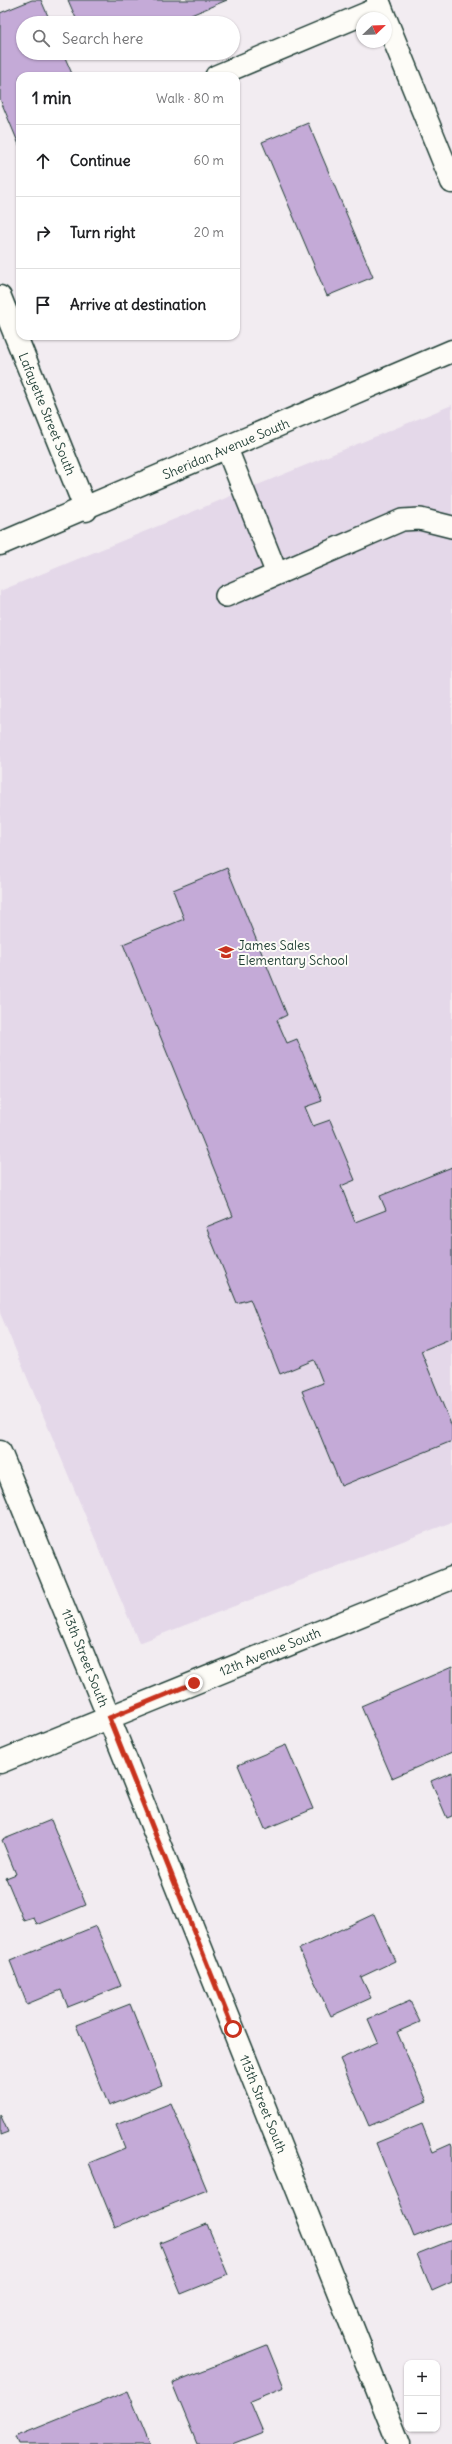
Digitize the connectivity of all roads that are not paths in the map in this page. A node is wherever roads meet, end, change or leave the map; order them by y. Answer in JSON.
{"nodes":[{"id":1,"x":382,"y":11,"type":"edge"},
{"id":2,"x":226,"y":72,"type":"edge"},
{"id":3,"x":452,"y":182,"type":"edge"},
{"id":4,"x":0,"y":297,"type":"edge"},
{"id":5,"x":16,"y":337,"type":"edge"},
{"id":6,"x":17,"y":340,"type":"edge"},
{"id":7,"x":452,"y":352,"type":"edge"},
{"id":8,"x":227,"y":449,"type":"junction"},
{"id":9,"x":86,"y":510,"type":"junction"},
{"id":10,"x":452,"y":527,"type":"edge"},
{"id":11,"x":0,"y":544,"type":"edge"},
{"id":12,"x":278,"y":574,"type":"junction"},
{"id":13,"x":226,"y":596,"type":"dead end"},
{"id":14,"x":0,"y":1452,"type":"edge"},
{"id":15,"x":452,"y":1578,"type":"edge"},
{"id":16,"x":109,"y":1718,"type":"junction"},
{"id":17,"x":0,"y":1762,"type":"edge"},
{"id":18,"x":399,"y":2444,"type":"edge"}],
"edges":[{"from":1,"to":2,"type":"lane"},
{"from":1,"to":3,"type":"street"},
{"from":4,"to":5,"type":"street","name":"Lafayette Street South"},
{"from":6,"to":9,"type":"street","name":"Lafayette Street South"},
{"from":7,"to":8,"type":"street","name":"Sheridan Avenue South"},
{"from":8,"to":9,"type":"street","name":"Sheridan Avenue South"},
{"from":8,"to":12,"type":"lane"},
{"from":9,"to":11,"type":"street","name":"Sheridan Avenue South"},
{"from":10,"to":12,"type":"lane"},
{"from":12,"to":13,"type":"lane"},
{"from":14,"to":16,"type":"street","name":"113th Street South"},
{"from":15,"to":16,"type":"street","name":"12th Avenue South"},
{"from":16,"to":17,"type":"street","name":"12th Avenue South"},
{"from":16,"to":18,"type":"street","name":"113th Street South"}]}
